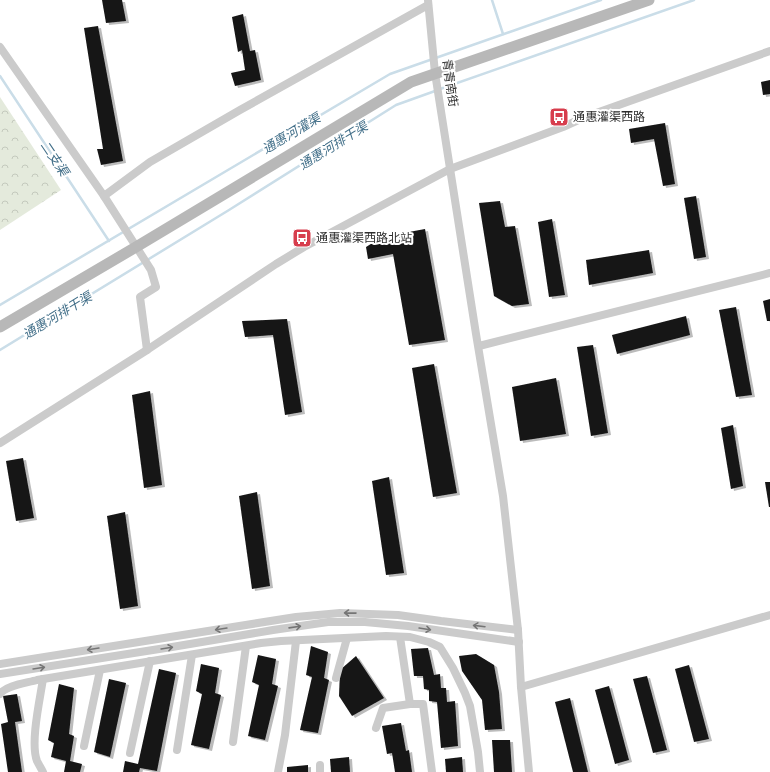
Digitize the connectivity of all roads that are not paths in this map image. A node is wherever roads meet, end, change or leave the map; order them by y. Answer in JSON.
{"nodes":[{"id":1,"x":649,"y":0,"type":"edge"},
{"id":2,"x":428,"y":2,"type":"edge"},
{"id":3,"x":0,"y":47,"type":"edge"},
{"id":4,"x":770,"y":51,"type":"edge"},
{"id":5,"x":434,"y":64,"type":"junction"},
{"id":6,"x":450,"y":169,"type":"junction"},
{"id":7,"x":104,"y":196,"type":"junction"},
{"id":8,"x":136,"y":247,"type":"junction"},
{"id":9,"x":770,"y":273,"type":"edge"},
{"id":10,"x":0,"y":327,"type":"edge"},
{"id":11,"x":479,"y":346,"type":"junction"},
{"id":12,"x":147,"y":350,"type":"junction"},
{"id":13,"x":0,"y":443,"type":"edge"},
{"id":14,"x":770,"y":615,"type":"edge"},
{"id":15,"x":518,"y":630,"type":"junction"},
{"id":16,"x":400,"y":637,"type":"junction"},
{"id":17,"x":347,"y":638,"type":"junction"},
{"id":18,"x":296,"y":640,"type":"junction"},
{"id":19,"x":519,"y":642,"type":"junction"},
{"id":20,"x":246,"y":646,"type":"junction"},
{"id":21,"x":192,"y":655,"type":"junction"},
{"id":22,"x":150,"y":661,"type":"junction"},
{"id":23,"x":0,"y":664,"type":"edge"},
{"id":24,"x":100,"y":670,"type":"junction"},
{"id":25,"x":0,"y":674,"type":"edge"},
{"id":26,"x":336,"y":678,"type":"dead end"},
{"id":27,"x":43,"y":679,"type":"junction"},
{"id":28,"x":522,"y":687,"type":"junction"},
{"id":29,"x":0,"y":694,"type":"edge"},
{"id":30,"x":410,"y":704,"type":"junction"},
{"id":31,"x":376,"y":728,"type":"dead end"},
{"id":32,"x":233,"y":742,"type":"dead end"},
{"id":33,"x":84,"y":746,"type":"dead end"},
{"id":34,"x":176,"y":750,"type":"dead end"},
{"id":35,"x":130,"y":753,"type":"dead end"},
{"id":36,"x":43,"y":772,"type":"edge"},
{"id":37,"x":278,"y":772,"type":"edge"},
{"id":38,"x":432,"y":772,"type":"edge"},
{"id":39,"x":480,"y":772,"type":"edge"},
{"id":40,"x":529,"y":772,"type":"edge"}],
"edges":[{"from":1,"to":5,"type":"street"},
{"from":2,"to":5,"type":"street","name":"青青南街"},
{"from":2,"to":7,"type":"street"},
{"from":3,"to":7,"type":"street"},
{"from":4,"to":6,"type":"street"},
{"from":5,"to":6,"type":"street","name":"青青南街"},
{"from":5,"to":8,"type":"street"},
{"from":6,"to":11,"type":"street","name":"青青南街"},
{"from":6,"to":12,"type":"street"},
{"from":7,"to":8,"type":"street"},
{"from":8,"to":10,"type":"street"},
{"from":8,"to":12,"type":"street"},
{"from":9,"to":11,"type":"street"},
{"from":11,"to":15,"type":"street","name":"青青南街"},
{"from":12,"to":13,"type":"street"},
{"from":14,"to":28,"type":"street"},
{"from":15,"to":19,"type":"street","name":"青青南街"},
{"from":15,"to":23,"type":"street","one_way":true},
{"from":16,"to":17,"type":"street"},
{"from":16,"to":30,"type":"street"},
{"from":16,"to":39,"type":"street"},
{"from":17,"to":18,"type":"street"},
{"from":17,"to":26,"type":"street"},
{"from":18,"to":20,"type":"street"},
{"from":18,"to":37,"type":"street"},
{"from":25,"to":19,"type":"street","one_way":true},
{"from":19,"to":28,"type":"street","name":"青青南街"},
{"from":20,"to":21,"type":"street"},
{"from":20,"to":32,"type":"street"},
{"from":21,"to":22,"type":"street"},
{"from":21,"to":34,"type":"street"},
{"from":22,"to":24,"type":"street"},
{"from":22,"to":35,"type":"street"},
{"from":24,"to":27,"type":"street"},
{"from":24,"to":33,"type":"street"},
{"from":27,"to":29,"type":"street"},
{"from":27,"to":36,"type":"street"},
{"from":28,"to":40,"type":"street","name":"青青南街"},
{"from":30,"to":31,"type":"street"},
{"from":30,"to":38,"type":"street"}]}
